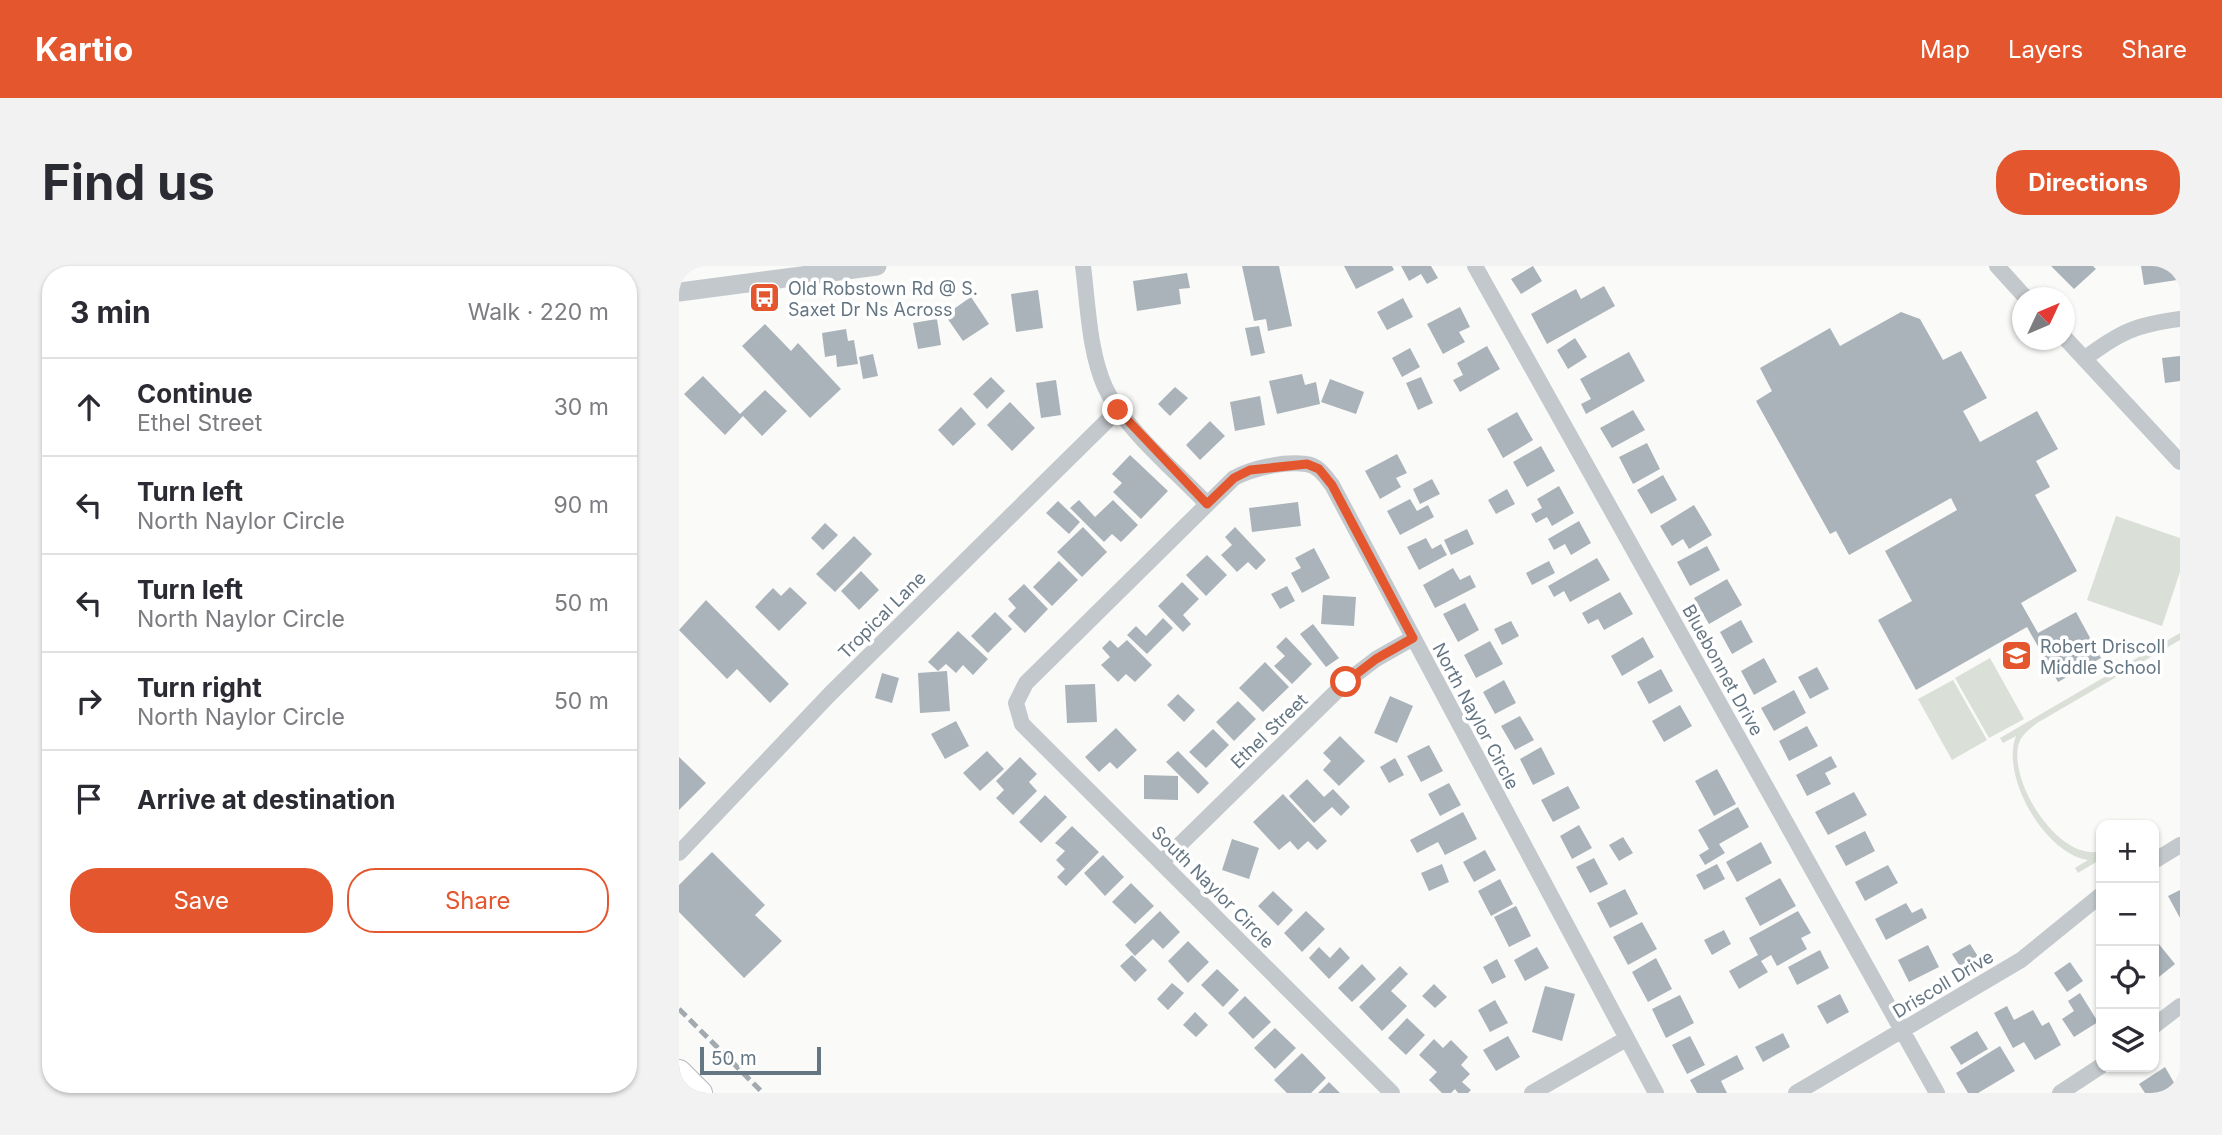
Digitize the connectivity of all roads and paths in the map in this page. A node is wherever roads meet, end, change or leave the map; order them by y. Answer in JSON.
{"nodes":[{"id":1,"x":877,"y":266,"type":"edge"},
{"id":2,"x":1083,"y":266,"type":"edge"},
{"id":3,"x":1475,"y":266,"type":"edge"},
{"id":4,"x":1997,"y":266,"type":"edge"},
{"id":5,"x":791,"y":272,"type":"edge"},
{"id":6,"x":2016,"y":287,"type":"edge"},
{"id":7,"x":679,"y":292,"type":"edge"},
{"id":8,"x":2180,"y":319,"type":"edge"},
{"id":9,"x":2075,"y":350,"type":"edge"},
{"id":10,"x":2084,"y":359,"type":"junction"},
{"id":11,"x":1118,"y":410,"type":"junction"},
{"id":12,"x":2180,"y":462,"type":"edge"},
{"id":13,"x":1207,"y":504,"type":"junction"},
{"id":14,"x":1413,"y":638,"type":"junction"},
{"id":15,"x":1016,"y":703,"type":"joint"},
{"id":16,"x":2180,"y":845,"type":"edge"},
{"id":17,"x":679,"y":853,"type":"edge"},
{"id":18,"x":2159,"y":858,"type":"edge"},
{"id":19,"x":1161,"y":863,"type":"junction"},
{"id":20,"x":2096,"y":899,"type":"edge"},
{"id":21,"x":2180,"y":1006,"type":"edge"},
{"id":22,"x":2159,"y":1022,"type":"edge"},
{"id":23,"x":1902,"y":1031,"type":"junction"},
{"id":24,"x":1626,"y":1039,"type":"junction"},
{"id":25,"x":2096,"y":1069,"type":"edge"},
{"id":26,"x":679,"y":1072,"type":"edge"},
{"id":27,"x":700,"y":1093,"type":"edge"},
{"id":28,"x":1392,"y":1093,"type":"edge"},
{"id":29,"x":1532,"y":1093,"type":"edge"},
{"id":30,"x":1656,"y":1093,"type":"edge"},
{"id":31,"x":1796,"y":1093,"type":"edge"},
{"id":32,"x":1937,"y":1093,"type":"edge"},
{"id":33,"x":2061,"y":1093,"type":"edge"}],
"edges":[{"from":1,"to":5,"type":"street"},
{"from":2,"to":11,"type":"street"},
{"from":3,"to":23,"type":"street","name":"Bluebonnet Drive"},
{"from":4,"to":6,"type":"street"},
{"from":5,"to":7,"type":"street"},
{"from":8,"to":10,"type":"street"},
{"from":9,"to":10,"type":"street"},
{"from":10,"to":12,"type":"street"},
{"from":11,"to":13,"type":"street"},
{"from":11,"to":17,"type":"street","name":"Tropical Lane"},
{"from":13,"to":14,"type":"street","name":"North Naylor Circle"},
{"from":13,"to":15,"type":"street","name":"North Naylor Circle"},
{"from":14,"to":19,"type":"street","name":"Ethel Street"},
{"from":14,"to":24,"type":"street","name":"North Naylor Circle"},
{"from":15,"to":19,"type":"street","name":"South Naylor Circle"},
{"from":16,"to":18,"type":"street"},
{"from":19,"to":28,"type":"street","name":"South Naylor Circle"},
{"from":20,"to":23,"type":"street","name":"Driscoll Drive"},
{"from":21,"to":22,"type":"street"},
{"from":23,"to":31,"type":"street","name":"Driscoll Drive"},
{"from":23,"to":32,"type":"street","name":"Bluebonnet Drive"},
{"from":24,"to":29,"type":"street"},
{"from":24,"to":30,"type":"street","name":"North Naylor Circle"},
{"from":25,"to":33,"type":"street"},
{"from":26,"to":27,"type":"main road"}]}
